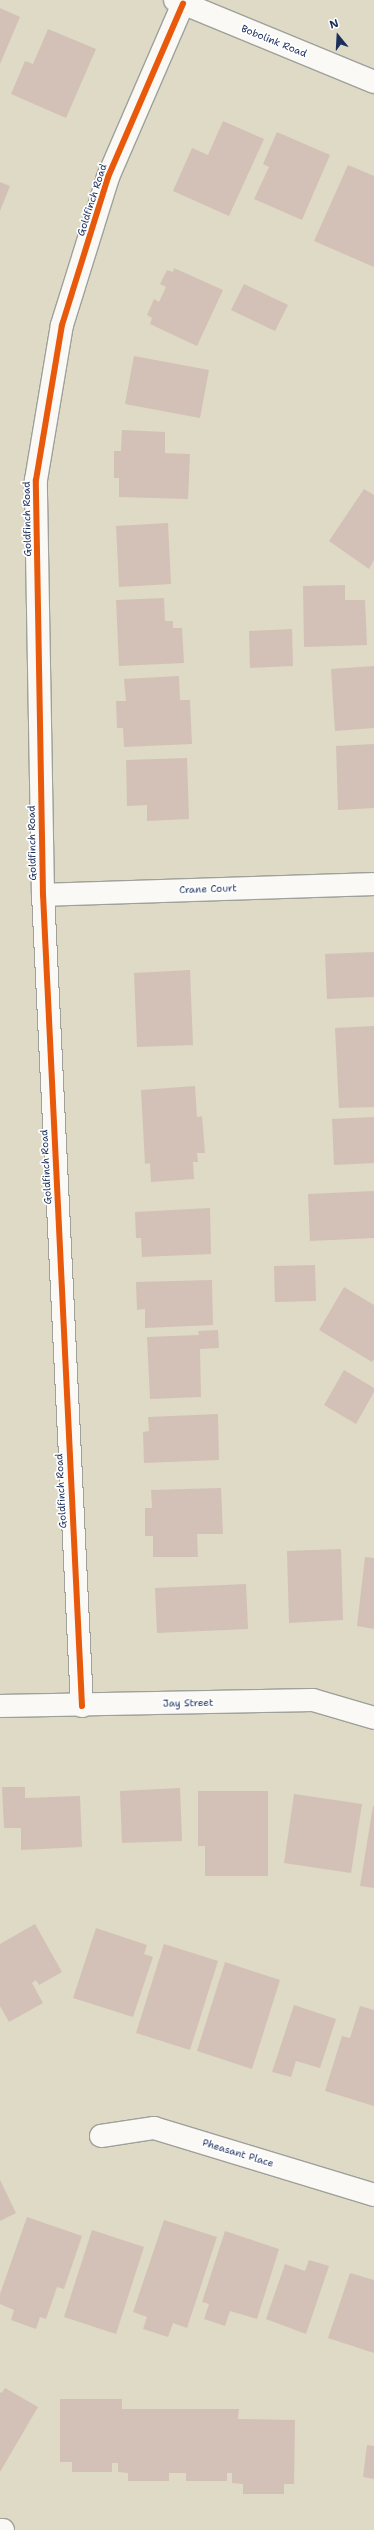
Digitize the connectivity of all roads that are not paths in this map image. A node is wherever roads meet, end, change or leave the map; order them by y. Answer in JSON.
{"nodes":[{"id":1,"x":179,"y":2,"type":"edge"},
{"id":2,"x":374,"y":82,"type":"edge"},
{"id":3,"x":374,"y":884,"type":"edge"},
{"id":4,"x":43,"y":895,"type":"junction"},
{"id":5,"x":0,"y":1706,"type":"edge"},
{"id":6,"x":82,"y":1706,"type":"junction"},
{"id":7,"x":374,"y":1718,"type":"edge"},
{"id":8,"x":101,"y":2136,"type":"dead end"},
{"id":9,"x":374,"y":2195,"type":"edge"}],
"edges":[{"from":1,"to":2,"type":"street","name":"Bobolink Road"},
{"from":1,"to":4,"type":"street","name":"Goldfinch Road"},
{"from":3,"to":4,"type":"street","name":"Crane Court"},
{"from":4,"to":6,"type":"street","name":"Goldfinch Road"},
{"from":5,"to":6,"type":"street","name":"Jay Street"},
{"from":6,"to":7,"type":"street","name":"Jay Street"},
{"from":8,"to":9,"type":"street","name":"Pheasant Place"}]}
